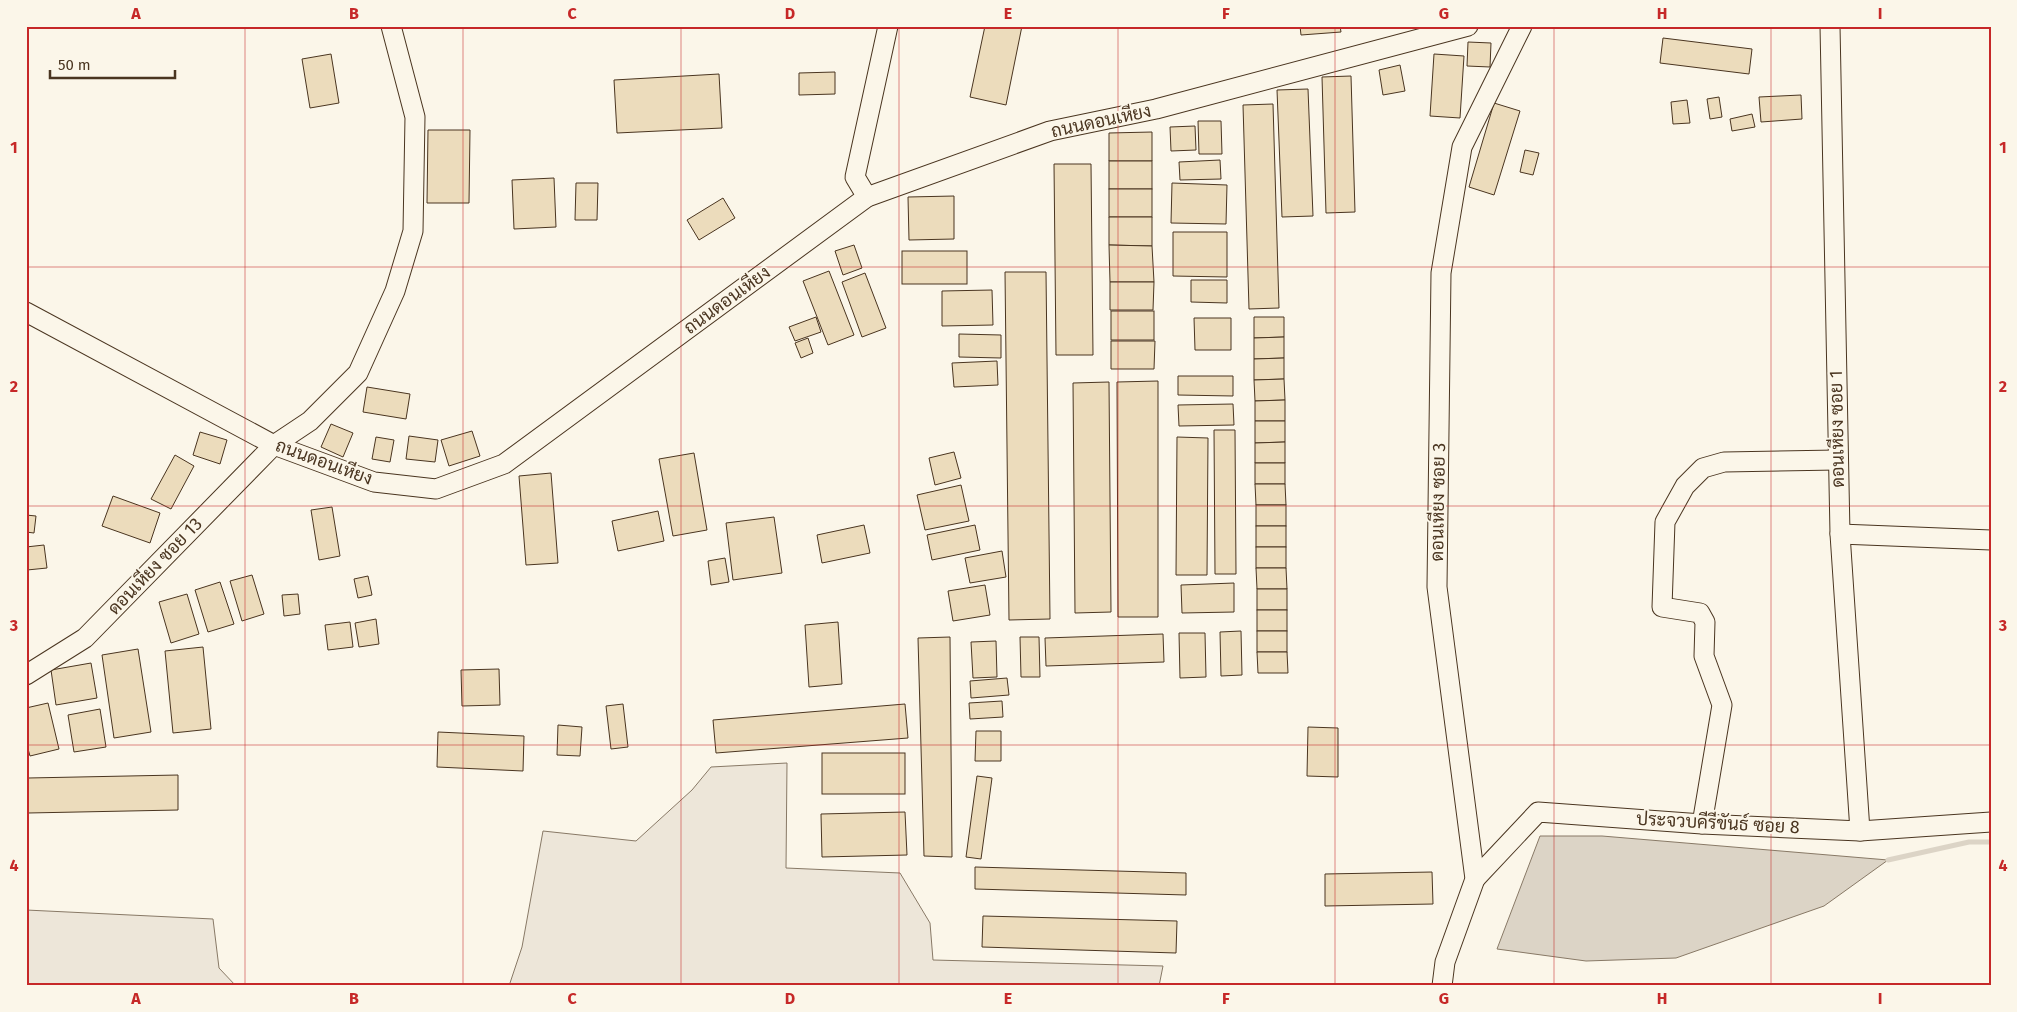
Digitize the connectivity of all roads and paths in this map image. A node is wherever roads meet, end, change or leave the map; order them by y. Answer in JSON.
{"nodes":[{"id":1,"x":391,"y":26,"type":"edge"},
{"id":2,"x":888,"y":26,"type":"edge"},
{"id":3,"x":1468,"y":26,"type":"edge"},
{"id":4,"x":1522,"y":26,"type":"edge"},
{"id":5,"x":1830,"y":26,"type":"edge"},
{"id":6,"x":867,"y":197,"type":"junction"},
{"id":7,"x":26,"y":312,"type":"edge"},
{"id":8,"x":274,"y":445,"type":"junction"},
{"id":9,"x":1837,"y":460,"type":"junction"},
{"id":10,"x":1840,"y":534,"type":"junction"},
{"id":11,"x":1991,"y":540,"type":"edge"},
{"id":12,"x":26,"y":675,"type":"edge"},
{"id":13,"x":1991,"y":822,"type":"edge"},
{"id":14,"x":1702,"y":824,"type":"junction"},
{"id":15,"x":1860,"y":831,"type":"junction"},
{"id":16,"x":1475,"y":879,"type":"junction"},
{"id":17,"x":1442,"y":986,"type":"edge"}],
"edges":[{"from":1,"to":8,"type":"street","name":"ดอนเหียง ซอย 13"},
{"from":2,"to":6,"type":"street"},
{"from":3,"to":6,"type":"street","name":"ถนนดอนเหียง"},
{"from":4,"to":16,"type":"street","name":"ดอนเหียง ซอย 3"},
{"from":5,"to":9,"type":"street","name":"ดอนเหียง ซอย 1"},
{"from":6,"to":8,"type":"street","name":"ถนนดอนเหียง"},
{"from":7,"to":8,"type":"street","name":"ถนนดอนเหียง"},
{"from":8,"to":12,"type":"street","name":"ดอนเหียง ซอย 13"},
{"from":9,"to":10,"type":"street","name":"ดอนเหียง ซอย 1"},
{"from":9,"to":14,"type":"street"},
{"from":10,"to":11,"type":"street"},
{"from":10,"to":15,"type":"street","name":"ดอนเหียง ซอย 1"},
{"from":13,"to":15,"type":"street","name":"ประจวบคีรีขันธ์ ซอย 8"},
{"from":14,"to":15,"type":"street","name":"ประจวบคีรีขันธ์ ซอย 8"},
{"from":14,"to":16,"type":"street","name":"ประจวบคีรีขันธ์ ซอย 8"},
{"from":16,"to":17,"type":"street","name":"ดอนเหียง ซอย 3"}]}
